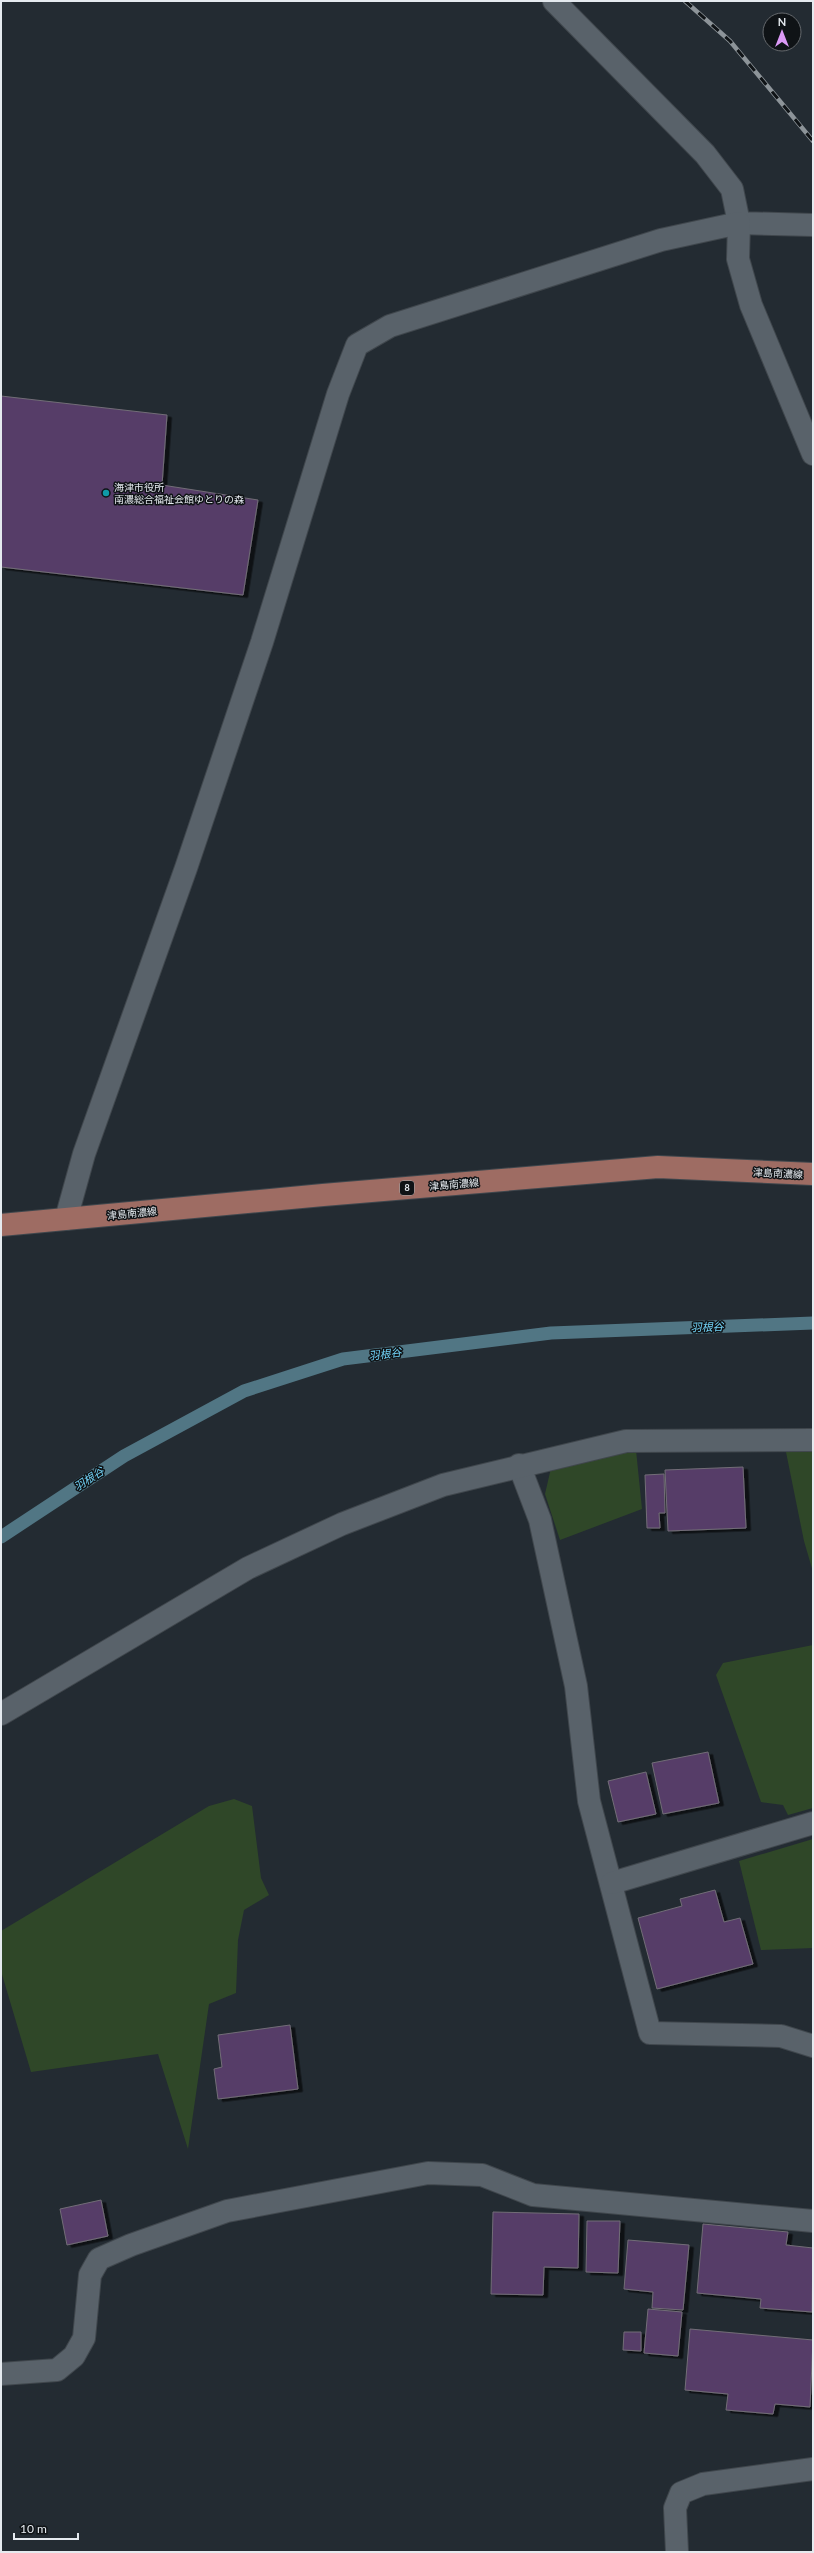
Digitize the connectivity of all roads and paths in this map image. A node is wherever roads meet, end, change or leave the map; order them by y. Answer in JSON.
{"nodes":[{"id":1,"x":554,"y":1,"type":"edge"},
{"id":2,"x":739,"y":223,"type":"junction"},
{"id":3,"x":813,"y":225,"type":"edge"},
{"id":4,"x":813,"y":454,"type":"edge"},
{"id":5,"x":813,"y":1174,"type":"edge"},
{"id":6,"x":66,"y":1219,"type":"junction"},
{"id":7,"x":1,"y":1225,"type":"edge"},
{"id":8,"x":813,"y":1440,"type":"edge"},
{"id":9,"x":519,"y":1465,"type":"junction"},
{"id":10,"x":1,"y":1714,"type":"edge"},
{"id":11,"x":813,"y":1824,"type":"edge"},
{"id":12,"x":612,"y":1883,"type":"junction"},
{"id":13,"x":813,"y":2046,"type":"edge"},
{"id":14,"x":813,"y":2221,"type":"edge"},
{"id":15,"x":1,"y":2374,"type":"edge"},
{"id":16,"x":813,"y":2469,"type":"edge"},
{"id":17,"x":677,"y":2552,"type":"edge"}],
"edges":[{"from":1,"to":2,"type":"street"},
{"from":2,"to":3,"type":"street"},
{"from":2,"to":4,"type":"street"},
{"from":2,"to":6,"type":"street"},
{"from":5,"to":6,"type":"main road","name":"津島南濃線","number":"8"},
{"from":6,"to":7,"type":"main road","name":"津島南濃線","number":"8"},
{"from":8,"to":9,"type":"street"},
{"from":9,"to":10,"type":"street"},
{"from":9,"to":12,"type":"street"},
{"from":11,"to":12,"type":"street"},
{"from":12,"to":13,"type":"street"},
{"from":14,"to":15,"type":"street"},
{"from":16,"to":17,"type":"street"}]}
